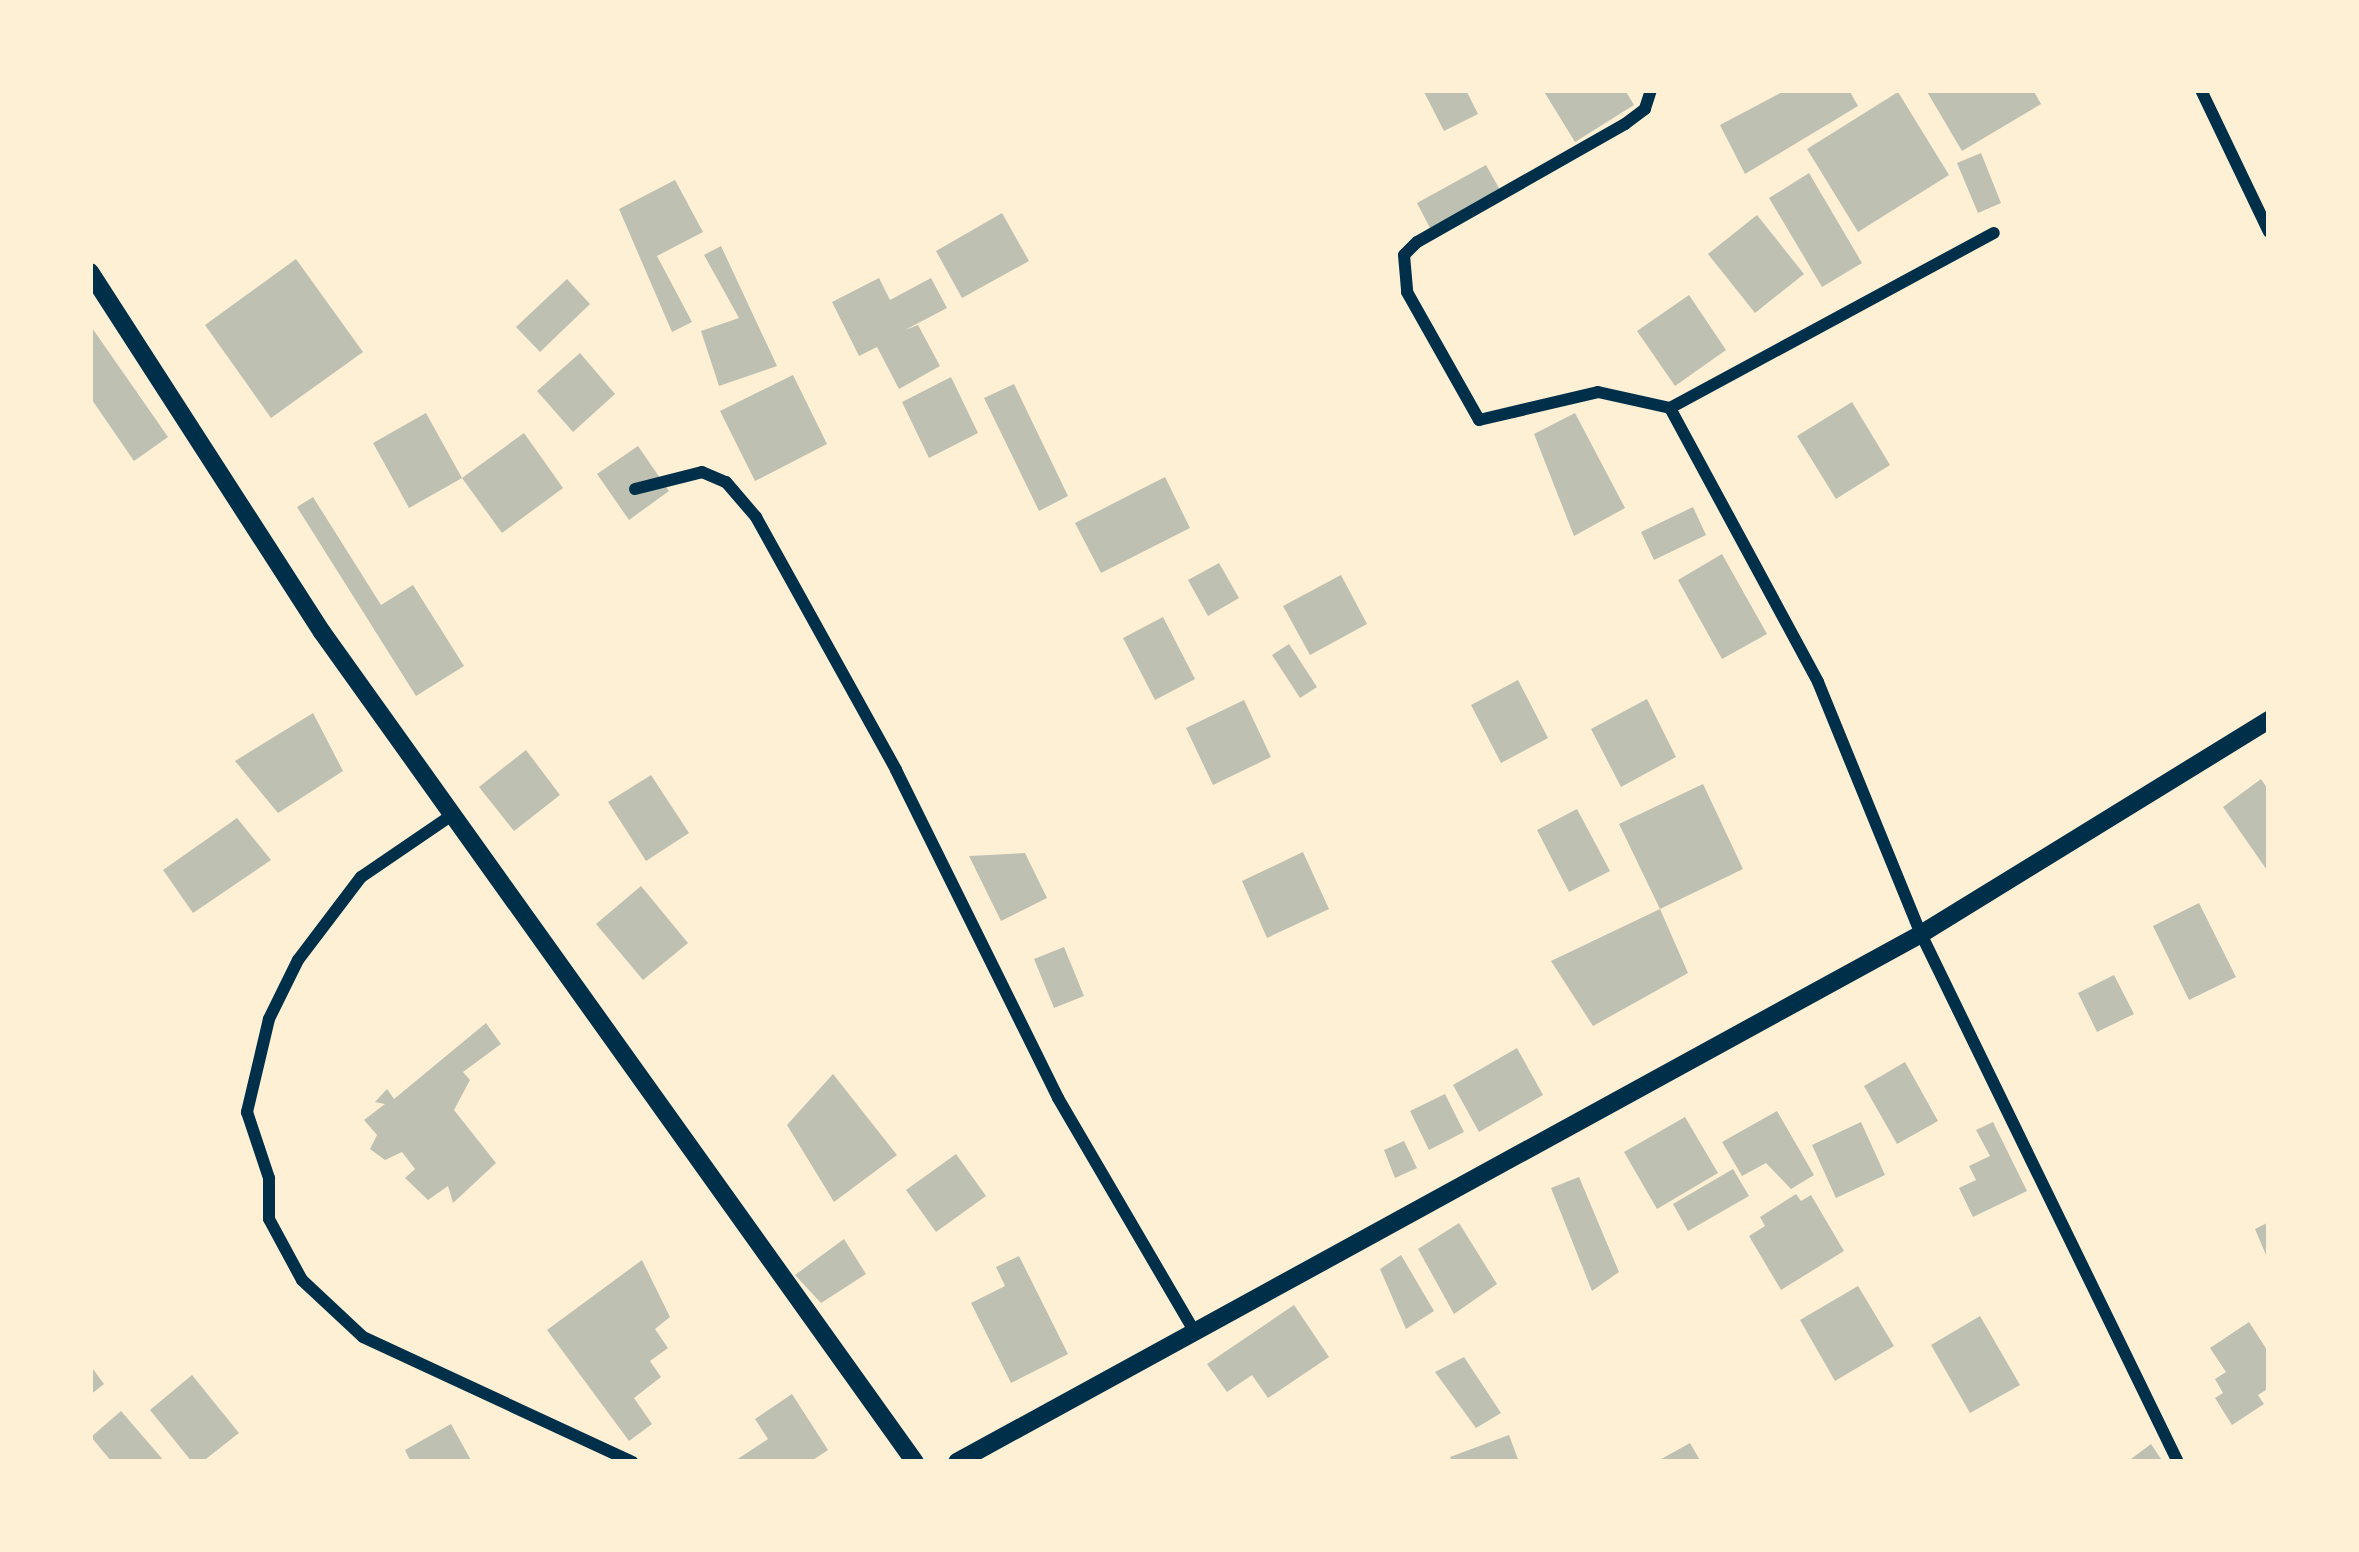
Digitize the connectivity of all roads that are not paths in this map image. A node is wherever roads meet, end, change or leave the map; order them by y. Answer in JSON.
{"nodes":[{"id":1,"x":1651,"y":90,"type":"edge"},
{"id":2,"x":2201,"y":90,"type":"edge"},
{"id":3,"x":2269,"y":232,"type":"edge"},
{"id":4,"x":1994,"y":233,"type":"dead end"},
{"id":5,"x":90,"y":272,"type":"edge"},
{"id":6,"x":1670,"y":408,"type":"junction"},
{"id":7,"x":635,"y":489,"type":"dead end"},
{"id":8,"x":2269,"y":720,"type":"edge"},
{"id":9,"x":452,"y":815,"type":"junction"},
{"id":10,"x":1921,"y":934,"type":"junction"},
{"id":11,"x":1195,"y":1333,"type":"junction"},
{"id":12,"x":632,"y":1462,"type":"edge"},
{"id":13,"x":914,"y":1462,"type":"edge"},
{"id":14,"x":957,"y":1462,"type":"edge"},
{"id":15,"x":2178,"y":1462,"type":"edge"}],
"edges":[{"from":1,"to":6,"type":"street"},
{"from":2,"to":3,"type":"street"},
{"from":4,"to":6,"type":"street"},
{"from":5,"to":9,"type":"street"},
{"from":6,"to":10,"type":"street"},
{"from":7,"to":11,"type":"street"},
{"from":8,"to":10,"type":"street"},
{"from":9,"to":12,"type":"street"},
{"from":9,"to":13,"type":"street"},
{"from":10,"to":11,"type":"street"},
{"from":10,"to":15,"type":"street"},
{"from":11,"to":14,"type":"street"}]}
